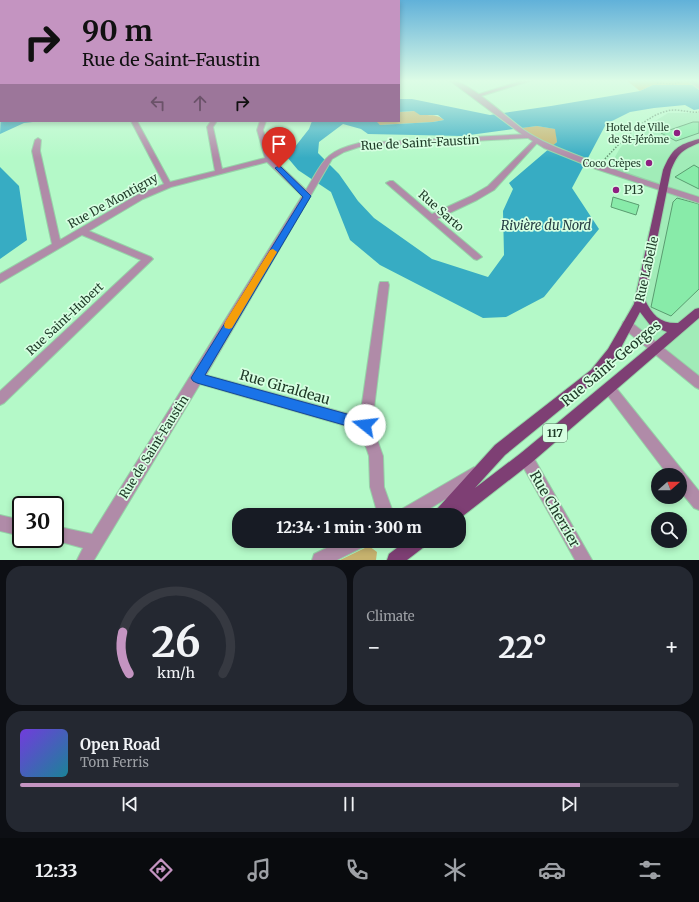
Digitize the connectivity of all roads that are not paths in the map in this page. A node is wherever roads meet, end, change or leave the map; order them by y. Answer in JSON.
{"nodes":[{"id":1,"x":490,"y":106,"type":"edge"},
{"id":2,"x":135,"y":122,"type":"edge"},
{"id":3,"x":213,"y":122,"type":"edge"},
{"id":4,"x":263,"y":122,"type":"edge"},
{"id":5,"x":532,"y":138,"type":"junction"},
{"id":6,"x":38,"y":140,"type":"dead end"},
{"id":7,"x":699,"y":141,"type":"edge"},
{"id":8,"x":269,"y":159,"type":"junction"},
{"id":9,"x":219,"y":171,"type":"junction"},
{"id":10,"x":390,"y":183,"type":"dead end"},
{"id":11,"x":168,"y":185,"type":"junction"},
{"id":12,"x":664,"y":188,"type":"junction"},
{"id":13,"x":307,"y":196,"type":"junction"},
{"id":14,"x":699,"y":200,"type":"edge"},
{"id":15,"x":431,"y":218,"type":"junction"},
{"id":16,"x":82,"y":231,"type":"junction"},
{"id":17,"x":57,"y":246,"type":"junction"},
{"id":18,"x":477,"y":257,"type":"dead end"},
{"id":19,"x":0,"y":279,"type":"edge"},
{"id":20,"x":384,"y":285,"type":"dead end"},
{"id":21,"x":640,"y":300,"type":"junction"},
{"id":22,"x":699,"y":312,"type":"edge"},
{"id":23,"x":627,"y":325,"type":"junction"},
{"id":24,"x":679,"y":328,"type":"junction"},
{"id":25,"x":655,"y":348,"type":"junction"},
{"id":26,"x":197,"y":378,"type":"junction"},
{"id":27,"x":699,"y":383,"type":"edge"},
{"id":28,"x":609,"y":388,"type":"junction"},
{"id":29,"x":0,"y":399,"type":"edge"},
{"id":30,"x":365,"y":425,"type":"junction"},
{"id":31,"x":526,"y":458,"type":"junction"},
{"id":32,"x":672,"y":468,"type":"edge"},
{"id":33,"x":483,"y":469,"type":"junction"},
{"id":34,"x":687,"y":488,"type":"edge"},
{"id":35,"x":699,"y":503,"type":"edge"},
{"id":36,"x":384,"y":508,"type":"edge"},
{"id":37,"x":417,"y":508,"type":"edge"},
{"id":38,"x":447,"y":508,"type":"edge"},
{"id":39,"x":461,"y":508,"type":"edge"},
{"id":40,"x":0,"y":523,"type":"edge"},
{"id":41,"x":12,"y":526,"type":"edge"},
{"id":42,"x":64,"y":536,"type":"edge"},
{"id":43,"x":95,"y":542,"type":"junction"},
{"id":44,"x":343,"y":548,"type":"edge"},
{"id":45,"x":409,"y":548,"type":"edge"},
{"id":46,"x":84,"y":560,"type":"edge"},
{"id":47,"x":320,"y":560,"type":"edge"},
{"id":48,"x":395,"y":560,"type":"edge"},
{"id":49,"x":584,"y":560,"type":"edge"}],
"edges":[{"from":1,"to":5,"type":"street"},
{"from":2,"to":11,"type":"street"},
{"from":3,"to":9,"type":"street"},
{"from":4,"to":8,"type":"street"},
{"from":5,"to":12,"type":"street"},
{"from":5,"to":13,"type":"street","name":"Rue de Saint-Faustin"},
{"from":5,"to":15,"type":"street"},
{"from":6,"to":17,"type":"street"},
{"from":7,"to":12,"type":"main road","name":"Rue Labelle","number":"117"},
{"from":8,"to":9,"type":"street","name":"Rue De Montigny"},
{"from":8,"to":13,"type":"street"},
{"from":9,"to":11,"type":"street","name":"Rue De Montigny"},
{"from":10,"to":15,"type":"street","name":"Rue Sarto"},
{"from":11,"to":16,"type":"street","name":"Rue De Montigny"},
{"from":12,"to":14,"type":"street"},
{"from":12,"to":21,"type":"main road","name":"Rue Labelle","number":"117"},
{"from":13,"to":26,"type":"street","name":"Rue de Saint-Faustin"},
{"from":15,"to":18,"type":"street","name":"Rue Sarto"},
{"from":16,"to":17,"type":"street","name":"Rue De Montigny"},
{"from":16,"to":29,"type":"street","name":"Rue Saint-Hubert"},
{"from":17,"to":19,"type":"street","name":"Rue De Montigny"},
{"from":20,"to":30,"type":"street"},
{"from":21,"to":23,"type":"main road","name":"Rue Labelle","number":"117"},
{"from":21,"to":24,"type":"main road"},
{"from":22,"to":24,"type":"main road","name":"Rue Saint-Georges","number":"117"},
{"from":23,"to":25,"type":"street"},
{"from":23,"to":33,"type":"main road","name":"Rue Labelle","number":"117"},
{"from":24,"to":25,"type":"main road","name":"Rue Saint-Georges","number":"117"},
{"from":25,"to":27,"type":"street"},
{"from":25,"to":28,"type":"main road","name":"Rue Saint-Georges","number":"117"},
{"from":26,"to":30,"type":"street","name":"Rue Giraldeau"},
{"from":26,"to":43,"type":"street","name":"Rue de Saint-Faustin"},
{"from":28,"to":31,"type":"main road","name":"Rue Saint-Georges","number":"117"},
{"from":28,"to":32,"type":"street"},
{"from":30,"to":36,"type":"street"},
{"from":31,"to":39,"type":"main road","name":"Rue Saint-Georges","number":"117"},
{"from":31,"to":49,"type":"street","name":"Rue Cherrier"},
{"from":33,"to":37,"type":"street","name":"Rue Labelle"},
{"from":33,"to":38,"type":"main road","name":"Rue Labelle","number":"117"},
{"from":34,"to":35,"type":"street"},
{"from":40,"to":41,"type":"street"},
{"from":42,"to":43,"type":"street"},
{"from":43,"to":46,"type":"street","name":"Rue de Saint-Faustin"},
{"from":44,"to":47,"type":"street"},
{"from":45,"to":48,"type":"main road"}]}
